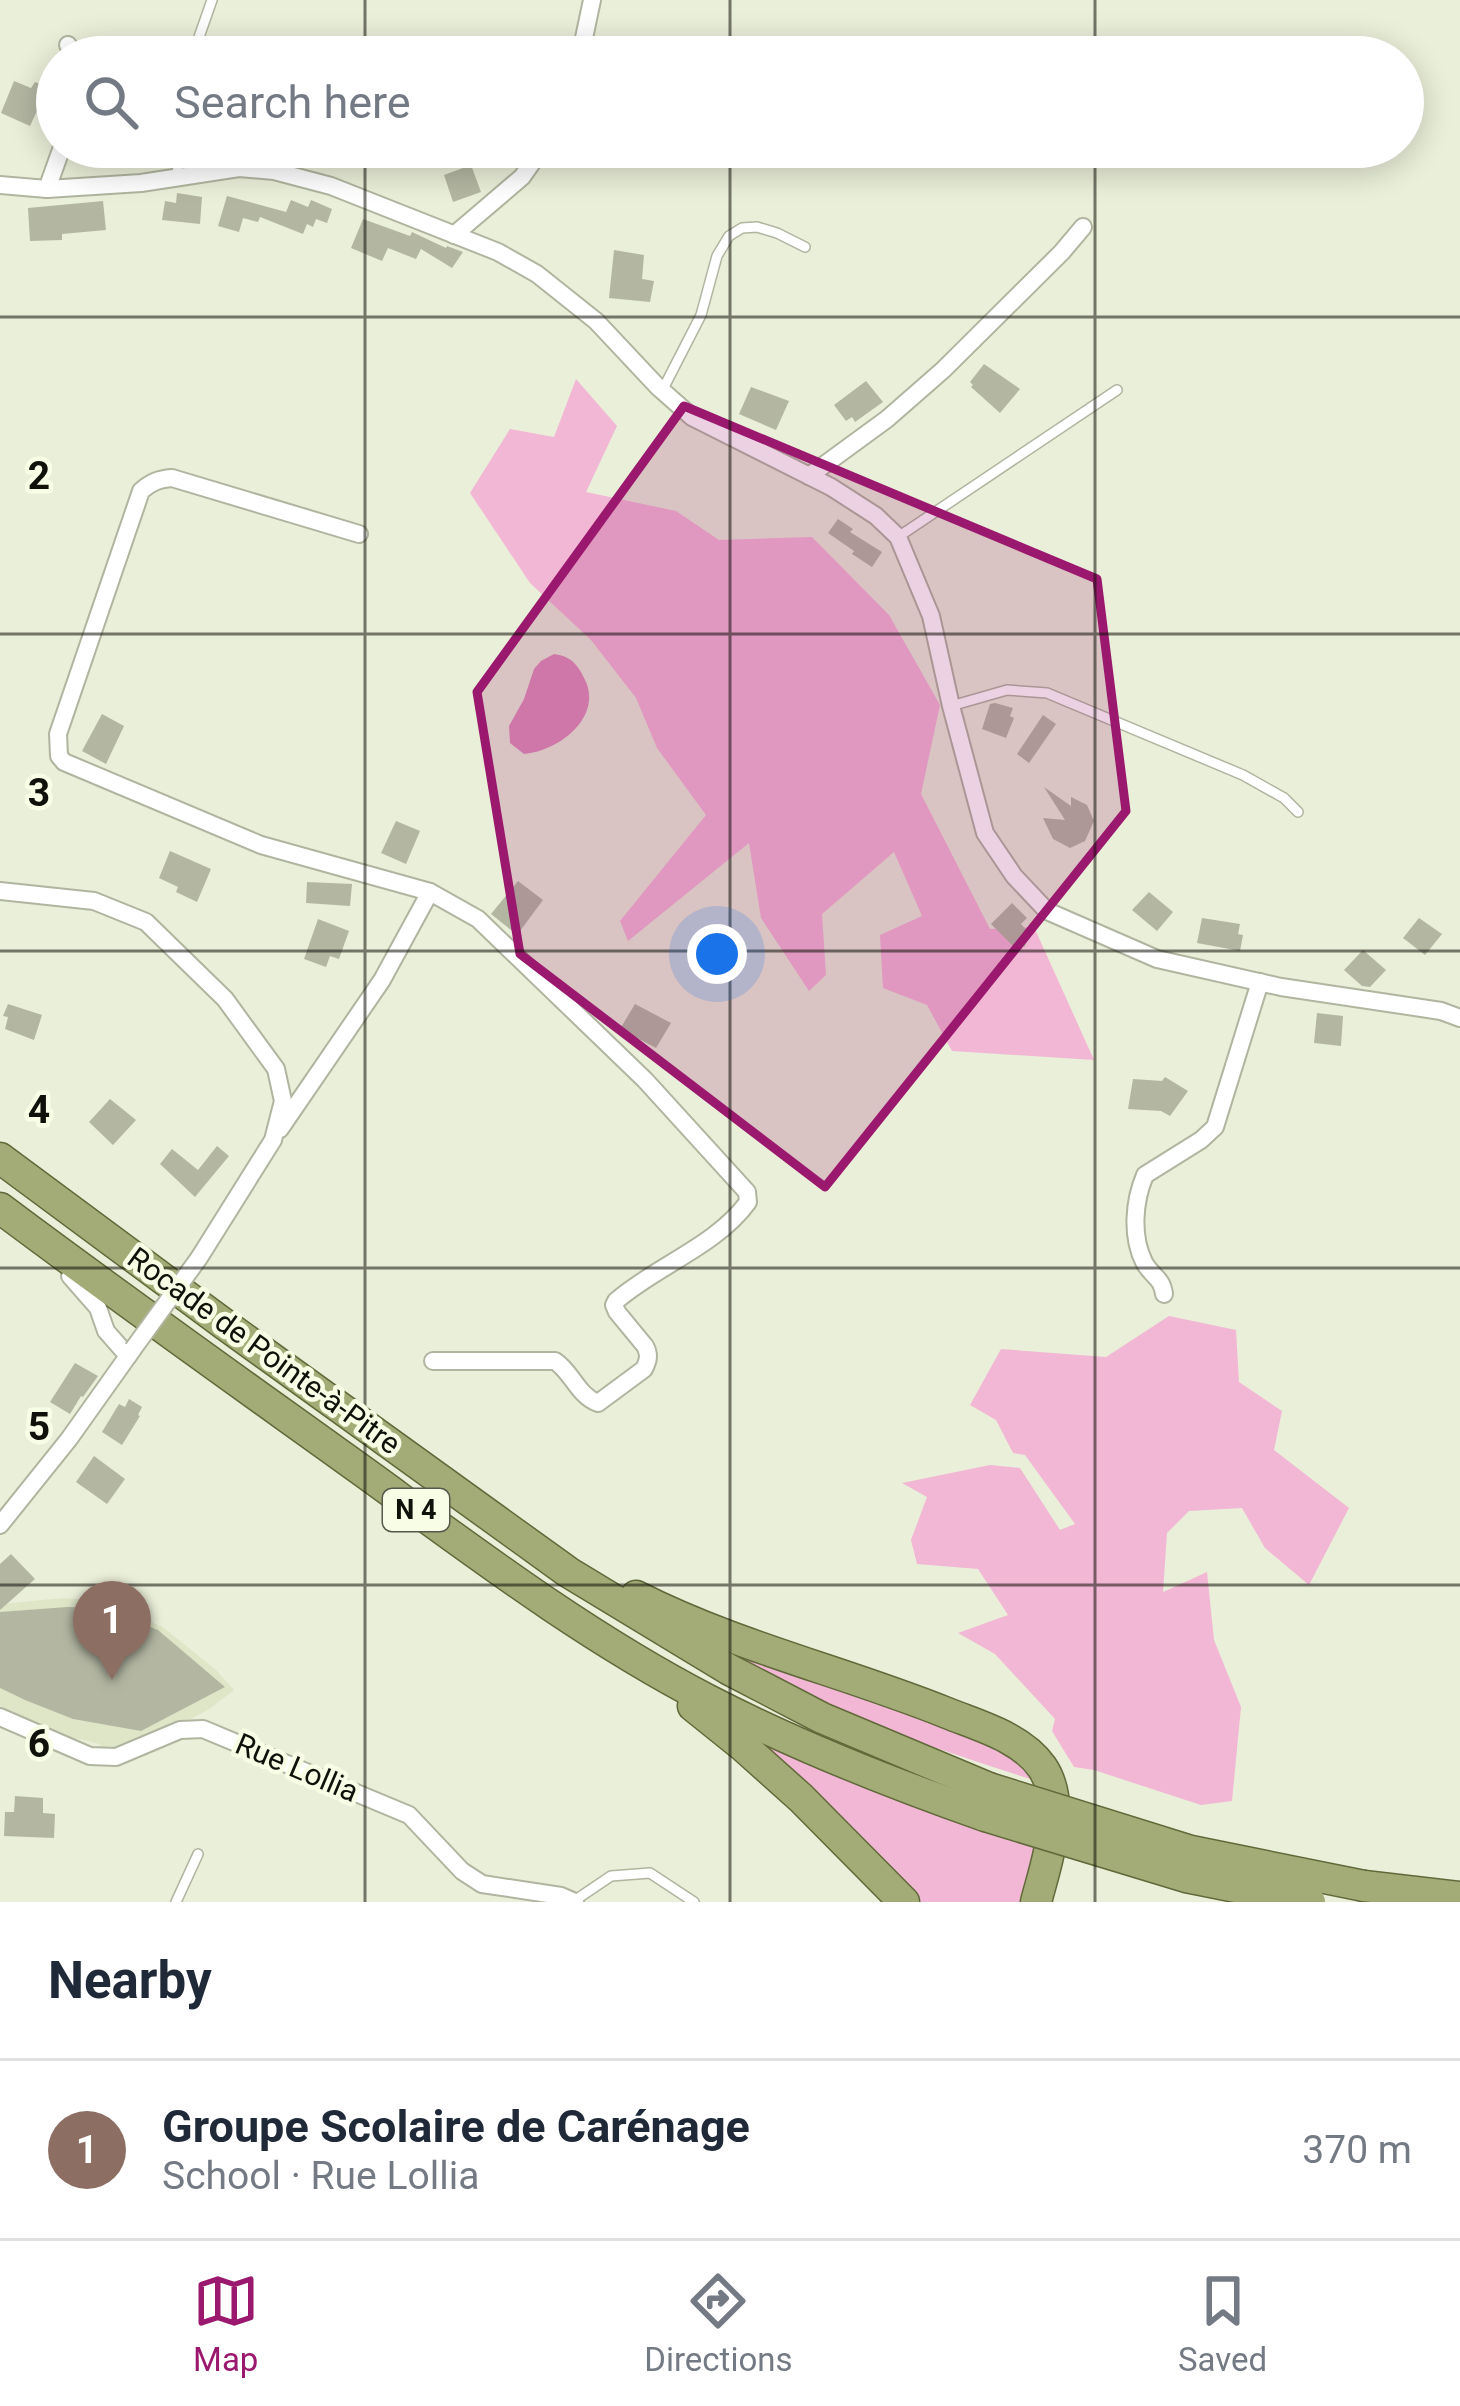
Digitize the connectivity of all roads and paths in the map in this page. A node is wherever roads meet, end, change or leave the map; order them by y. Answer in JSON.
{"nodes":[{"id":1,"x":212,"y":0,"type":"edge"},
{"id":2,"x":592,"y":0,"type":"edge"},
{"id":3,"x":199,"y":36,"type":"edge"},
{"id":4,"x":584,"y":36,"type":"edge"},
{"id":5,"x":54,"y":168,"type":"edge"},
{"id":6,"x":177,"y":168,"type":"edge"},
{"id":7,"x":527,"y":168,"type":"edge"},
{"id":8,"x":177,"y":178,"type":"junction"},
{"id":9,"x":0,"y":184,"type":"edge"},
{"id":10,"x":47,"y":189,"type":"junction"},
{"id":11,"x":1083,"y":226,"type":"dead end"},
{"id":12,"x":454,"y":235,"type":"junction"},
{"id":13,"x":805,"y":247,"type":"dead end"},
{"id":14,"x":1117,"y":390,"type":"dead end"},
{"id":15,"x":662,"y":391,"type":"junction"},
{"id":16,"x":809,"y":476,"type":"junction"},
{"id":17,"x":358,"y":534,"type":"dead end"},
{"id":18,"x":898,"y":537,"type":"junction"},
{"id":19,"x":951,"y":706,"type":"junction"},
{"id":20,"x":1298,"y":812,"type":"dead end"},
{"id":21,"x":0,"y":891,"type":"edge"},
{"id":22,"x":430,"y":892,"type":"junction"},
{"id":23,"x":1260,"y":982,"type":"junction"},
{"id":24,"x":1460,"y":1018,"type":"edge"},
{"id":25,"x":273,"y":1139,"type":"junction"},
{"id":26,"x":0,"y":1159,"type":"edge"},
{"id":27,"x":0,"y":1208,"type":"edge"},
{"id":28,"x":0,"y":1224,"type":"edge"},
{"id":29,"x":1163,"y":1294,"type":"dead end"},
{"id":30,"x":131,"y":1353,"type":"junction"},
{"id":31,"x":433,"y":1361,"type":"dead end"},
{"id":32,"x":464,"y":1496,"type":"junction"},
{"id":33,"x":0,"y":1526,"type":"edge"},
{"id":34,"x":627,"y":1654,"type":"junction"},
{"id":35,"x":0,"y":1717,"type":"edge"},
{"id":36,"x":987,"y":1802,"type":"junction"},
{"id":37,"x":198,"y":1854,"type":"dead end"},
{"id":38,"x":1460,"y":1897,"type":"edge"},
{"id":39,"x":575,"y":1901,"type":"edge"},
{"id":40,"x":176,"y":1902,"type":"edge"},
{"id":41,"x":694,"y":1902,"type":"edge"},
{"id":42,"x":904,"y":1902,"type":"edge"},
{"id":43,"x":1036,"y":1902,"type":"edge"},
{"id":44,"x":1310,"y":1902,"type":"edge"}],
"edges":[{"from":1,"to":3,"type":"lane"},
{"from":2,"to":4,"type":"street"},
{"from":5,"to":10,"type":"street"},
{"from":6,"to":8,"type":"lane"},
{"from":7,"to":12,"type":"street"},
{"from":8,"to":10,"type":"street"},
{"from":8,"to":12,"type":"street"},
{"from":9,"to":10,"type":"street"},
{"from":11,"to":16,"type":"street"},
{"from":12,"to":15,"type":"street"},
{"from":13,"to":15,"type":"lane"},
{"from":14,"to":18,"type":"lane"},
{"from":15,"to":16,"type":"street"},
{"from":16,"to":18,"type":"street"},
{"from":17,"to":22,"type":"street"},
{"from":18,"to":19,"type":"street"},
{"from":19,"to":20,"type":"lane"},
{"from":19,"to":23,"type":"street"},
{"from":21,"to":25,"type":"street"},
{"from":22,"to":25,"type":"street"},
{"from":22,"to":31,"type":"street"},
{"from":23,"to":24,"type":"street"},
{"from":23,"to":29,"type":"street"},
{"from":25,"to":30,"type":"street","bridge":true},
{"from":26,"to":32,"type":"highway","name":"Rocade de Pointe-à-Pitre","number":"N 4"},
{"from":27,"to":34,"type":"highway","name":"Rocade de Pointe-à-Pitre","number":"N 4"},
{"from":28,"to":30,"type":"street"},
{"from":30,"to":33,"type":"street"},
{"from":32,"to":36,"type":"highway","name":"Rocade de Pointe-à-Pitre","number":"N 4"},
{"from":32,"to":43,"type":"highway"},
{"from":34,"to":36,"type":"highway","name":"Rocade de Pointe-à-Pitre","number":"N 4"},
{"from":34,"to":42,"type":"highway"},
{"from":35,"to":39,"type":"street","name":"Rue Lollia"},
{"from":36,"to":38,"type":"highway","name":"Rocade de Pointe-à-Pitre","number":"N 4","bridge":true},
{"from":36,"to":44,"type":"highway","name":"Rocade de Pointe-à-Pitre","number":"N 4","bridge":true},
{"from":37,"to":40,"type":"lane"},
{"from":39,"to":41,"type":"lane"}]}
